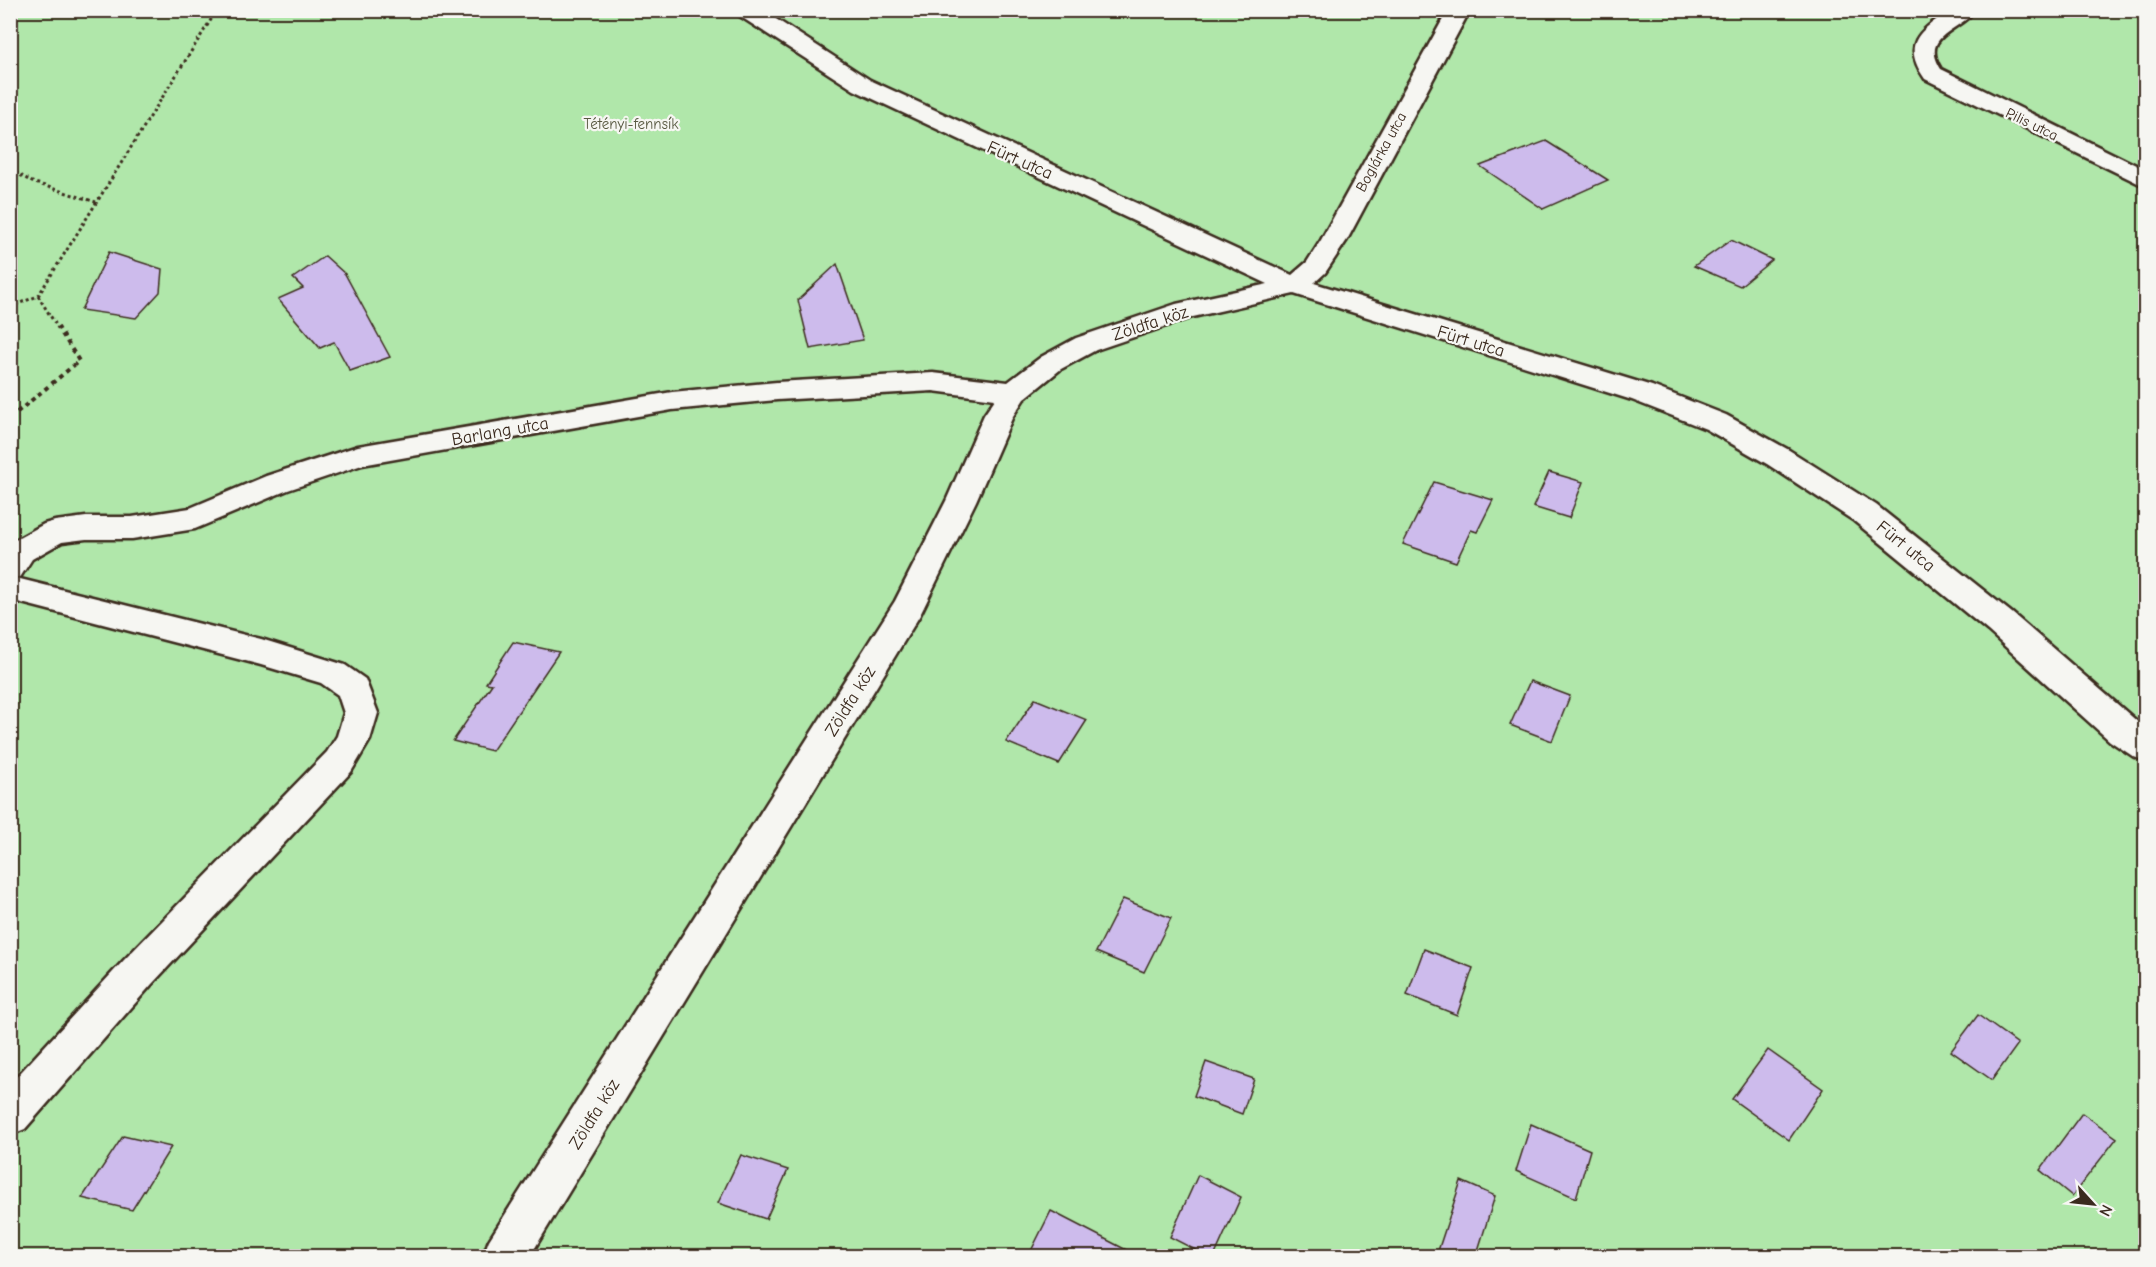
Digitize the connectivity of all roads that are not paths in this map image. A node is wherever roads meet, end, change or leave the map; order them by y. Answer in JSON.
{"nodes":[{"id":1,"x":746,"y":10,"type":"edge"},
{"id":2,"x":1459,"y":10,"type":"edge"},
{"id":3,"x":1965,"y":10,"type":"edge"},
{"id":4,"x":2145,"y":180,"type":"edge"},
{"id":5,"x":1295,"y":286,"type":"junction"},
{"id":6,"x":1014,"y":392,"type":"junction"},
{"id":7,"x":10,"y":568,"type":"edge"},
{"id":8,"x":10,"y":588,"type":"edge"},
{"id":9,"x":2145,"y":747,"type":"edge"},
{"id":10,"x":10,"y":1115,"type":"edge"},
{"id":11,"x":505,"y":1257,"type":"edge"}],
"edges":[{"from":1,"to":5,"type":"street","name":"Fürt utca"},
{"from":2,"to":5,"type":"street","name":"Boglárka utca"},
{"from":3,"to":4,"type":"street","name":"Pilis utca"},
{"from":5,"to":6,"type":"street","name":"Zöldfa köz"},
{"from":5,"to":9,"type":"street","name":"Fürt utca"},
{"from":6,"to":7,"type":"street","name":"Barlang utca"},
{"from":6,"to":11,"type":"street","name":"Zöldfa köz"},
{"from":8,"to":10,"type":"street"}]}
